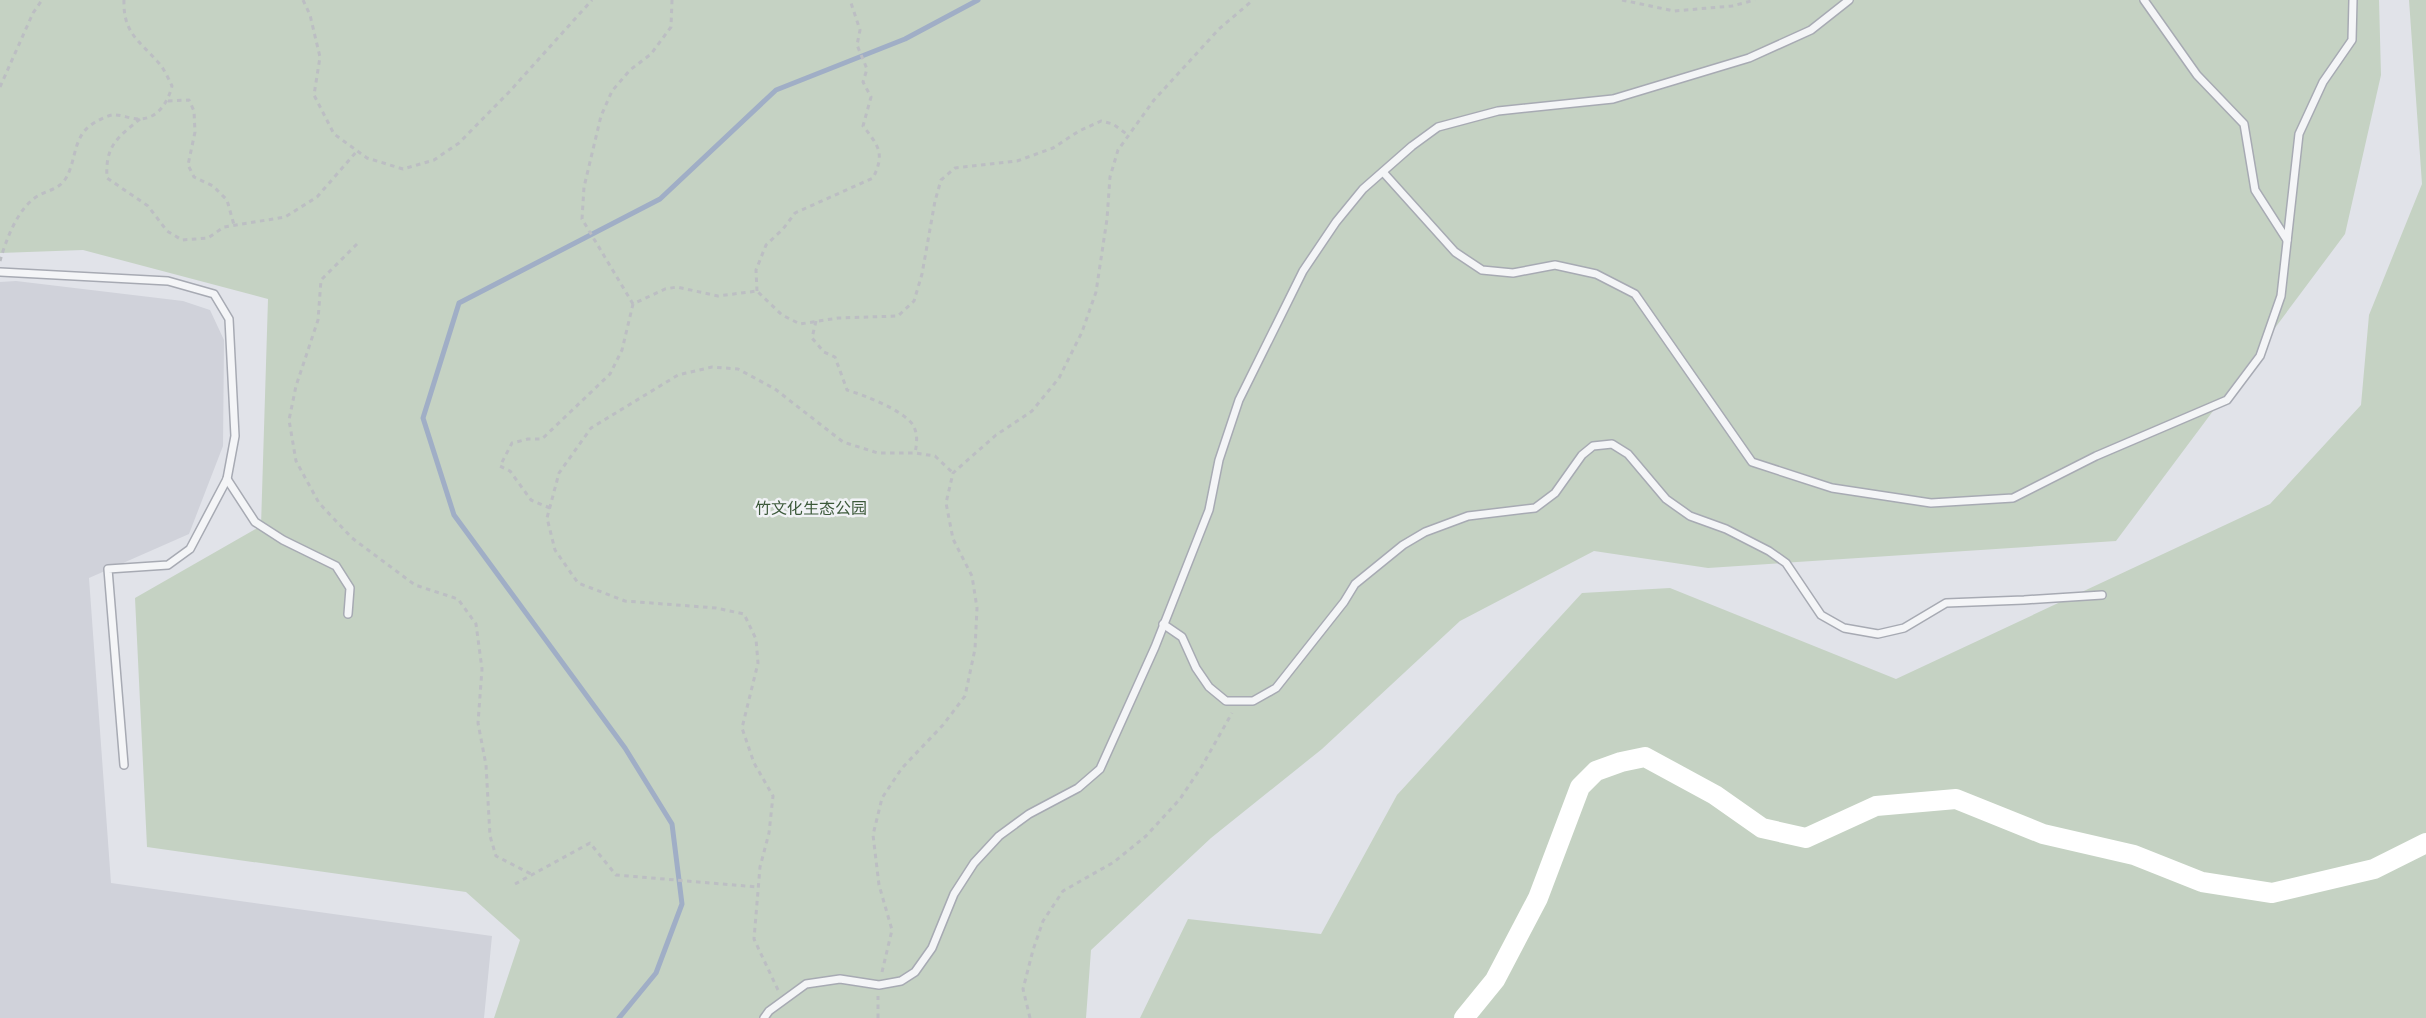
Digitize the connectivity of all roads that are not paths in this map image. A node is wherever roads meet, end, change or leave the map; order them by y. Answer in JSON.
{"nodes":[{"id":1,"x":1849,"y":0,"type":"edge"},
{"id":2,"x":2144,"y":0,"type":"edge"},
{"id":3,"x":2353,"y":0,"type":"edge"},
{"id":4,"x":1383,"y":171,"type":"junction"},
{"id":5,"x":2287,"y":240,"type":"junction"},
{"id":6,"x":0,"y":272,"type":"edge"},
{"id":7,"x":227,"y":478,"type":"junction"},
{"id":8,"x":2102,"y":594,"type":"dead end"},
{"id":9,"x":348,"y":614,"type":"dead end"},
{"id":10,"x":1163,"y":624,"type":"junction"},
{"id":11,"x":124,"y":765,"type":"dead end"},
{"id":12,"x":2426,"y":843,"type":"edge"},
{"id":13,"x":764,"y":1018,"type":"edge"},
{"id":14,"x":1464,"y":1018,"type":"edge"}],
"edges":[{"from":1,"to":4,"type":"lane"},
{"from":2,"to":5,"type":"lane"},
{"from":3,"to":5,"type":"lane"},
{"from":4,"to":5,"type":"lane"},
{"from":4,"to":10,"type":"lane"},
{"from":6,"to":7,"type":"lane"},
{"from":7,"to":9,"type":"lane"},
{"from":7,"to":11,"type":"lane"},
{"from":8,"to":10,"type":"lane"},
{"from":10,"to":13,"type":"lane"},
{"from":12,"to":14,"type":"street"}]}
